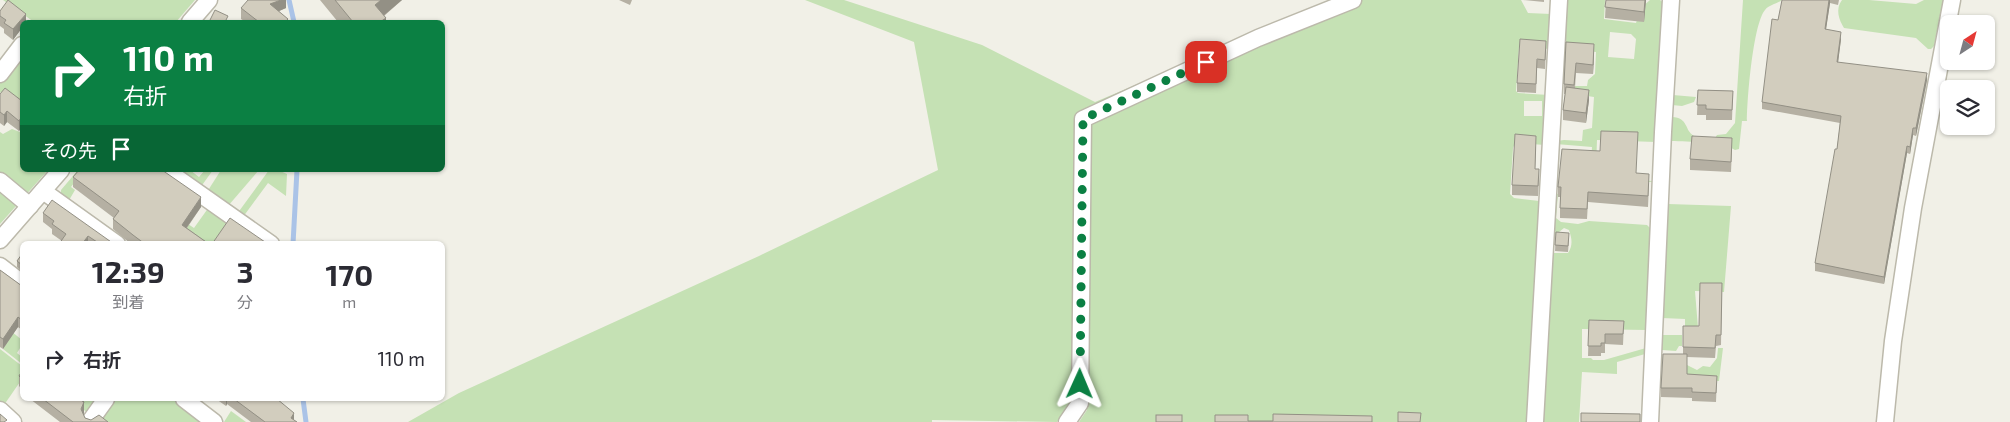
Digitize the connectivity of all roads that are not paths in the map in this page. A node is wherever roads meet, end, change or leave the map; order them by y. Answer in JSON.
{"nodes":[{"id":1,"x":209,"y":0,"type":"edge"},
{"id":2,"x":1354,"y":0,"type":"edge"},
{"id":3,"x":1559,"y":0,"type":"edge"},
{"id":4,"x":1672,"y":0,"type":"edge"},
{"id":5,"x":1952,"y":0,"type":"edge"},
{"id":6,"x":192,"y":20,"type":"edge"},
{"id":7,"x":20,"y":48,"type":"edge"},
{"id":8,"x":0,"y":74,"type":"edge"},
{"id":9,"x":59,"y":172,"type":"edge"},
{"id":10,"x":169,"y":172,"type":"edge"},
{"id":11,"x":0,"y":181,"type":"edge"},
{"id":12,"x":43,"y":191,"type":"junction"},
{"id":13,"x":30,"y":206,"type":"junction"},
{"id":14,"x":0,"y":240,"type":"edge"},
{"id":15,"x":113,"y":241,"type":"edge"},
{"id":16,"x":267,"y":241,"type":"edge"},
{"id":17,"x":0,"y":266,"type":"edge"},
{"id":18,"x":20,"y":281,"type":"edge"},
{"id":19,"x":105,"y":401,"type":"edge"},
{"id":20,"x":187,"y":401,"type":"edge"},
{"id":21,"x":0,"y":410,"type":"edge"},
{"id":22,"x":91,"y":420,"type":"edge"},
{"id":23,"x":13,"y":422,"type":"edge"},
{"id":24,"x":214,"y":422,"type":"edge"},
{"id":25,"x":1067,"y":422,"type":"edge"},
{"id":26,"x":1535,"y":422,"type":"edge"},
{"id":27,"x":1650,"y":422,"type":"edge"},
{"id":28,"x":1885,"y":422,"type":"edge"}],
"edges":[{"from":1,"to":6,"type":"street"},
{"from":2,"to":25,"type":"street"},
{"from":3,"to":26,"type":"street"},
{"from":4,"to":27,"type":"street"},
{"from":5,"to":28,"type":"street"},
{"from":7,"to":8,"type":"street"},
{"from":9,"to":12,"type":"street"},
{"from":10,"to":16,"type":"street"},
{"from":11,"to":13,"type":"street"},
{"from":12,"to":13,"type":"street"},
{"from":12,"to":15,"type":"street"},
{"from":13,"to":14,"type":"street"},
{"from":17,"to":18,"type":"street"},
{"from":19,"to":22,"type":"street"},
{"from":20,"to":24,"type":"street"},
{"from":21,"to":23,"type":"street"}]}
